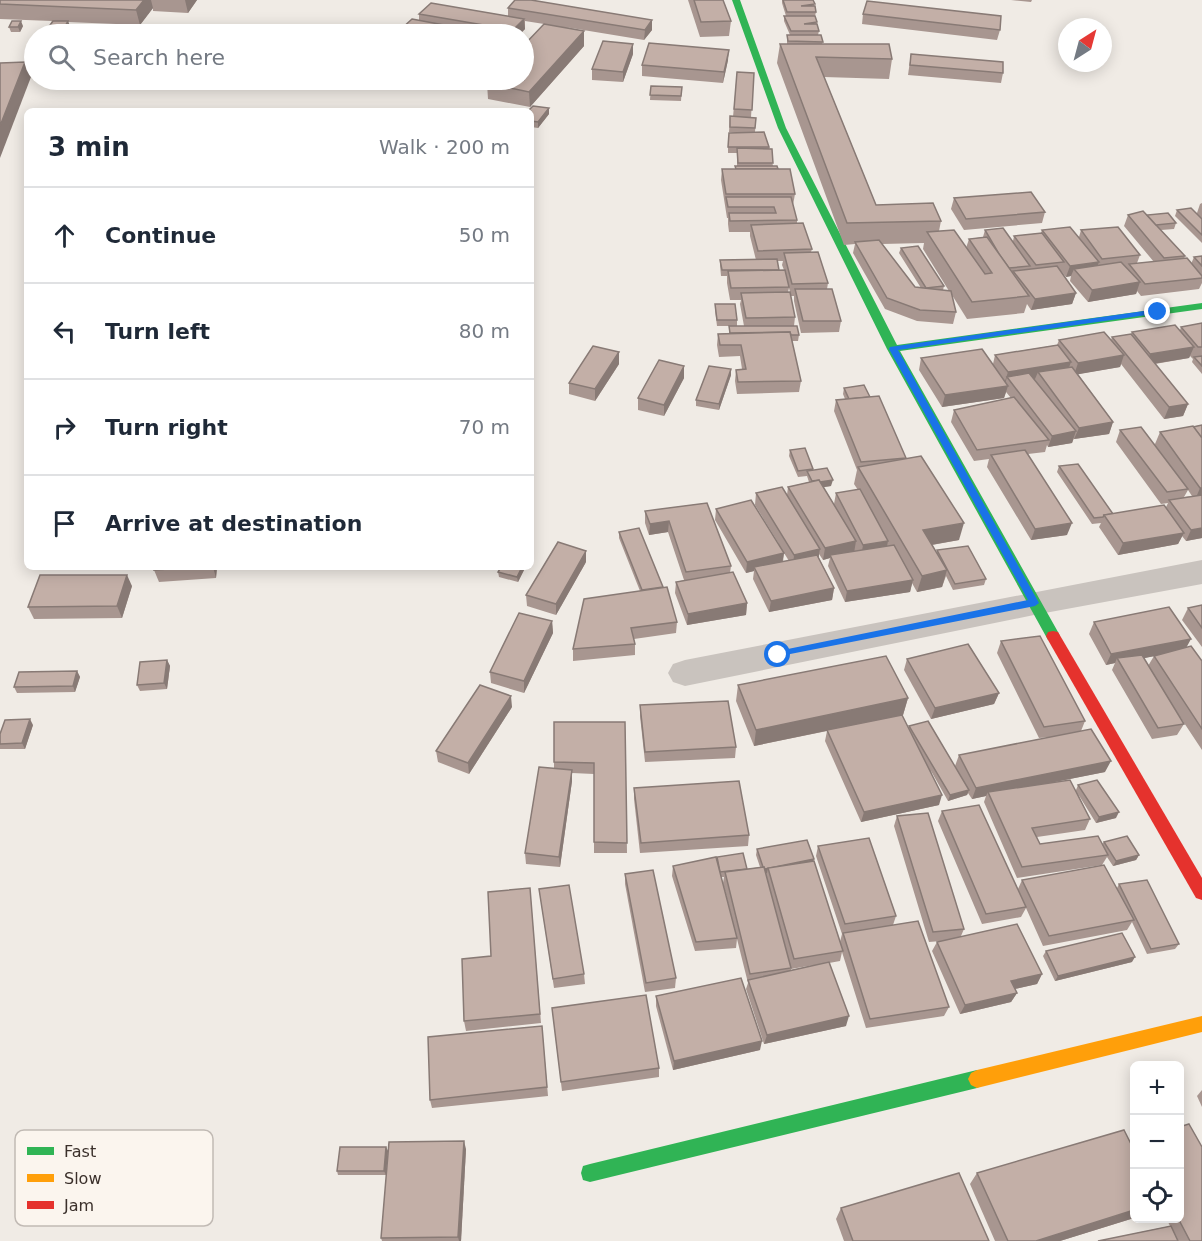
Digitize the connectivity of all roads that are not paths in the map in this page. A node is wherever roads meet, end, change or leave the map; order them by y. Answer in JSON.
{"nodes":[{"id":1,"x":736,"y":0,"type":"edge"},
{"id":2,"x":1202,"y":306,"type":"edge"},
{"id":3,"x":893,"y":349,"type":"junction"},
{"id":4,"x":1202,"y":572,"type":"edge"},
{"id":5,"x":1035,"y":603,"type":"junction"},
{"id":6,"x":685,"y":674,"type":"dead end"},
{"id":7,"x":1202,"y":892,"type":"edge"},
{"id":8,"x":1202,"y":1024,"type":"edge"},
{"id":9,"x":590,"y":1173,"type":"dead end"}],
"edges":[{"from":1,"to":3,"type":"street"},
{"from":2,"to":3,"type":"street"},
{"from":3,"to":5,"type":"street"},
{"from":4,"to":5,"type":"street"},
{"from":5,"to":6,"type":"street"},
{"from":5,"to":7,"type":"street"},
{"from":8,"to":9,"type":"street"}]}
